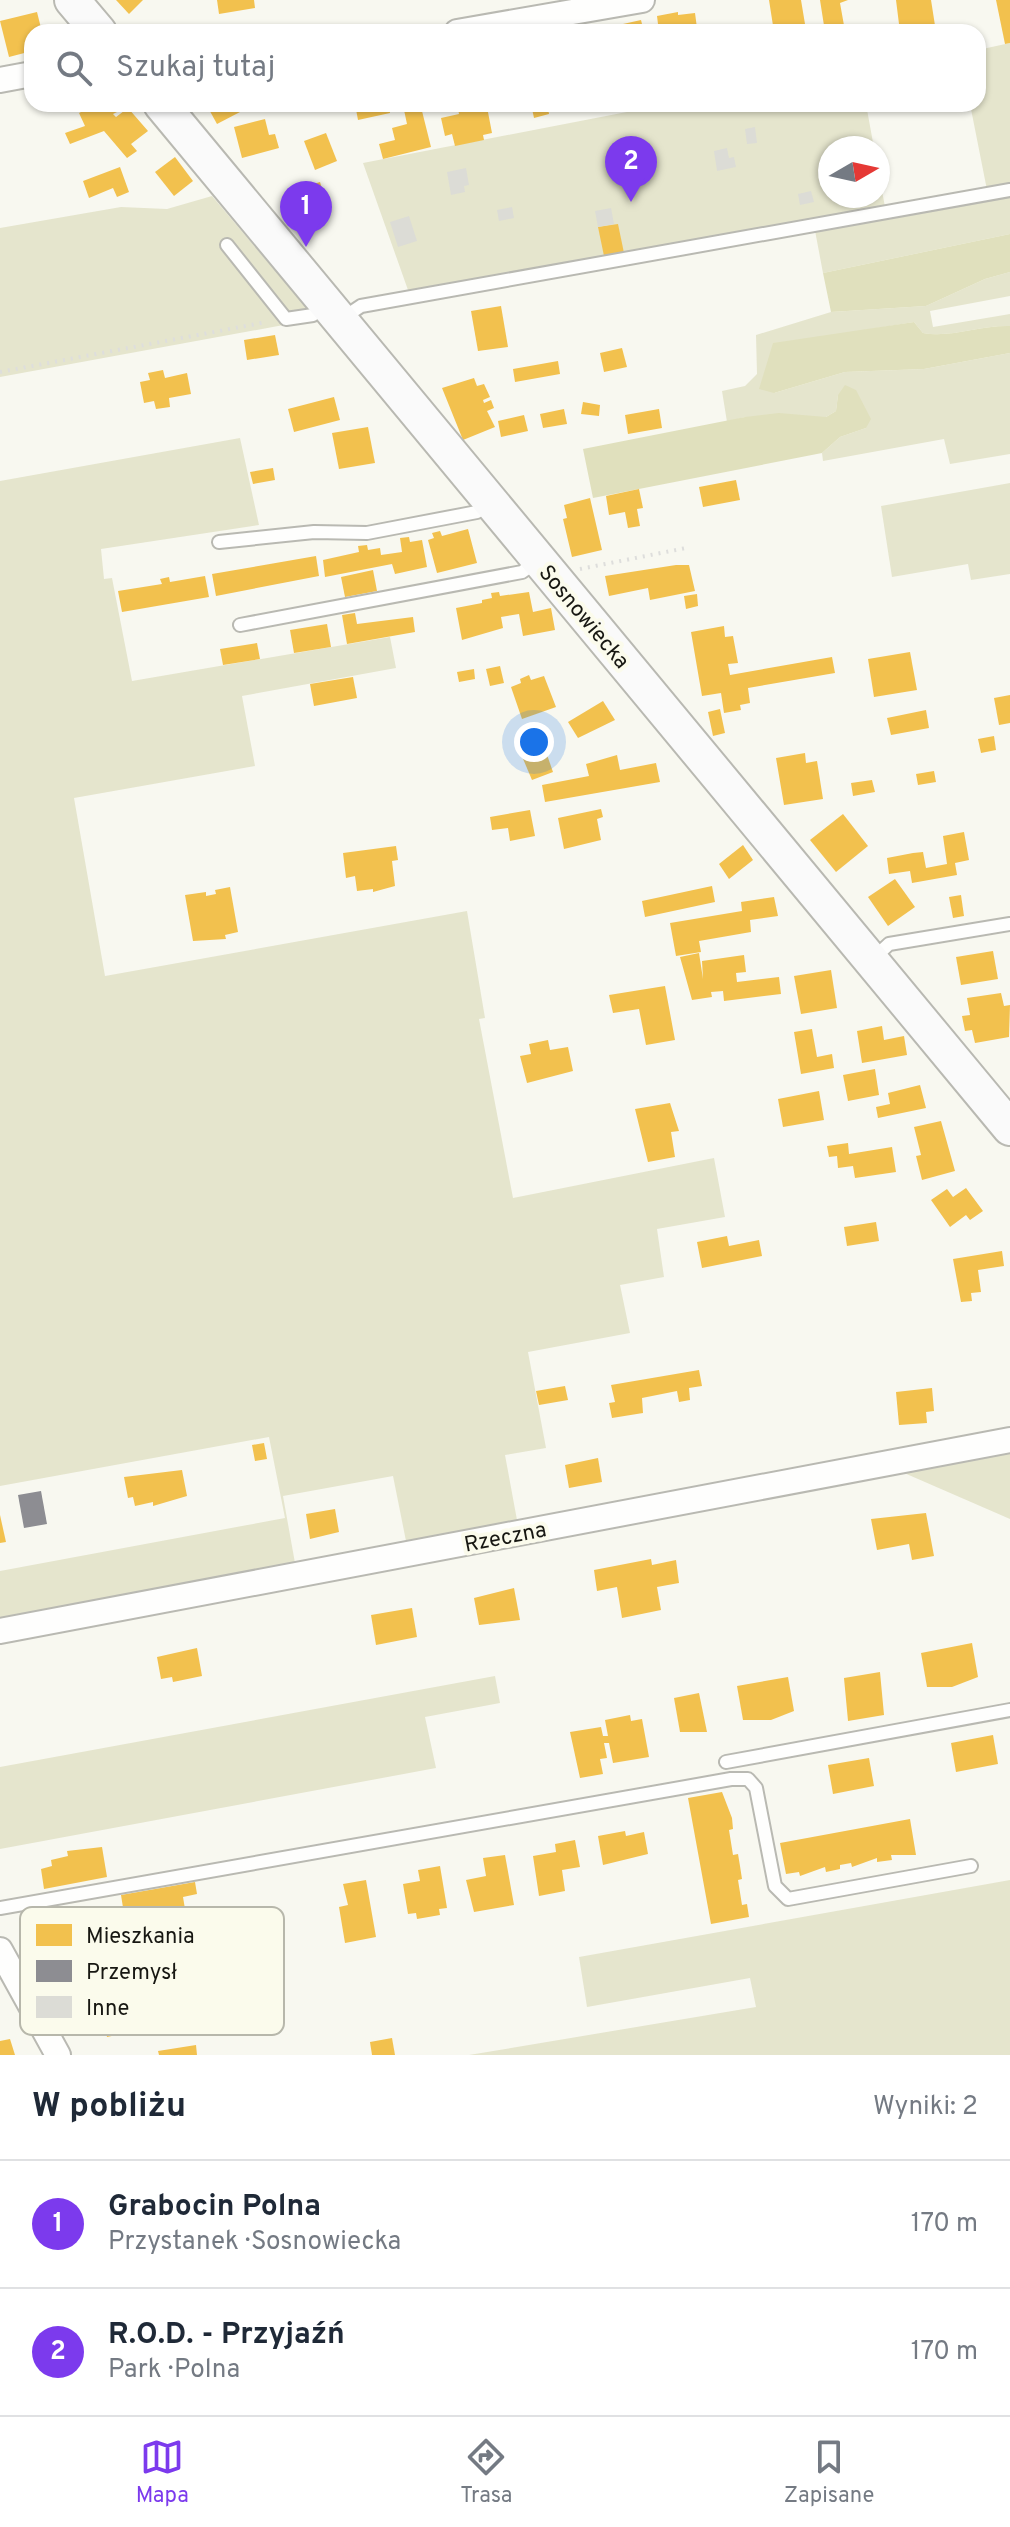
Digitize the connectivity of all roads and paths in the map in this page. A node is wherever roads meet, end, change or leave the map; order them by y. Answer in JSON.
{"nodes":[{"id":1,"x":72,"y":0,"type":"edge"},
{"id":2,"x":642,"y":0,"type":"edge"},
{"id":3,"x":92,"y":24,"type":"edge"},
{"id":4,"x":503,"y":24,"type":"edge"},
{"id":5,"x":24,"y":76,"type":"edge"},
{"id":6,"x":0,"y":80,"type":"edge"},
{"id":7,"x":168,"y":112,"type":"edge"},
{"id":8,"x":1010,"y":190,"type":"edge"},
{"id":9,"x":227,"y":245,"type":"dead end"},
{"id":10,"x":334,"y":311,"type":"junction"},
{"id":11,"x":286,"y":319,"type":"junction"},
{"id":12,"x":0,"y":372,"type":"edge"},
{"id":13,"x":490,"y":501,"type":"junction"},
{"id":14,"x":219,"y":542,"type":"dead end"},
{"id":15,"x":686,"y":548,"type":"dead end"},
{"id":16,"x":548,"y":571,"type":"junction"},
{"id":17,"x":240,"y":625,"type":"dead end"},
{"id":18,"x":1010,"y":924,"type":"edge"},
{"id":19,"x":872,"y":960,"type":"junction"},
{"id":20,"x":1010,"y":1128,"type":"edge"},
{"id":21,"x":1010,"y":1440,"type":"edge"},
{"id":22,"x":0,"y":1631,"type":"edge"},
{"id":23,"x":1010,"y":1710,"type":"edge"},
{"id":24,"x":726,"y":1762,"type":"dead end"},
{"id":25,"x":971,"y":1866,"type":"dead end"},
{"id":26,"x":0,"y":1908,"type":"edge"},
{"id":27,"x":0,"y":1950,"type":"edge"},
{"id":28,"x":20,"y":1986,"type":"edge"},
{"id":29,"x":47,"y":2035,"type":"edge"},
{"id":30,"x":58,"y":2055,"type":"edge"}],
"edges":[{"from":1,"to":3,"type":"street"},
{"from":2,"to":4,"type":"street"},
{"from":5,"to":6,"type":"street"},
{"from":7,"to":10,"type":"street","name":"Sosnowiecka"},
{"from":8,"to":10,"type":"lane"},
{"from":9,"to":11,"type":"lane"},
{"from":10,"to":11,"type":"lane"},
{"from":10,"to":13,"type":"street","name":"Sosnowiecka"},
{"from":11,"to":12,"type":"path"},
{"from":13,"to":14,"type":"lane"},
{"from":13,"to":16,"type":"street","name":"Sosnowiecka"},
{"from":15,"to":16,"type":"path"},
{"from":16,"to":17,"type":"lane"},
{"from":16,"to":19,"type":"street","name":"Sosnowiecka"},
{"from":18,"to":19,"type":"lane"},
{"from":19,"to":20,"type":"street","name":"Sosnowiecka"},
{"from":21,"to":22,"type":"street","name":"Rzeczna"},
{"from":23,"to":24,"type":"lane"},
{"from":25,"to":26,"type":"lane"},
{"from":27,"to":28,"type":"street"},
{"from":29,"to":30,"type":"street"}]}
